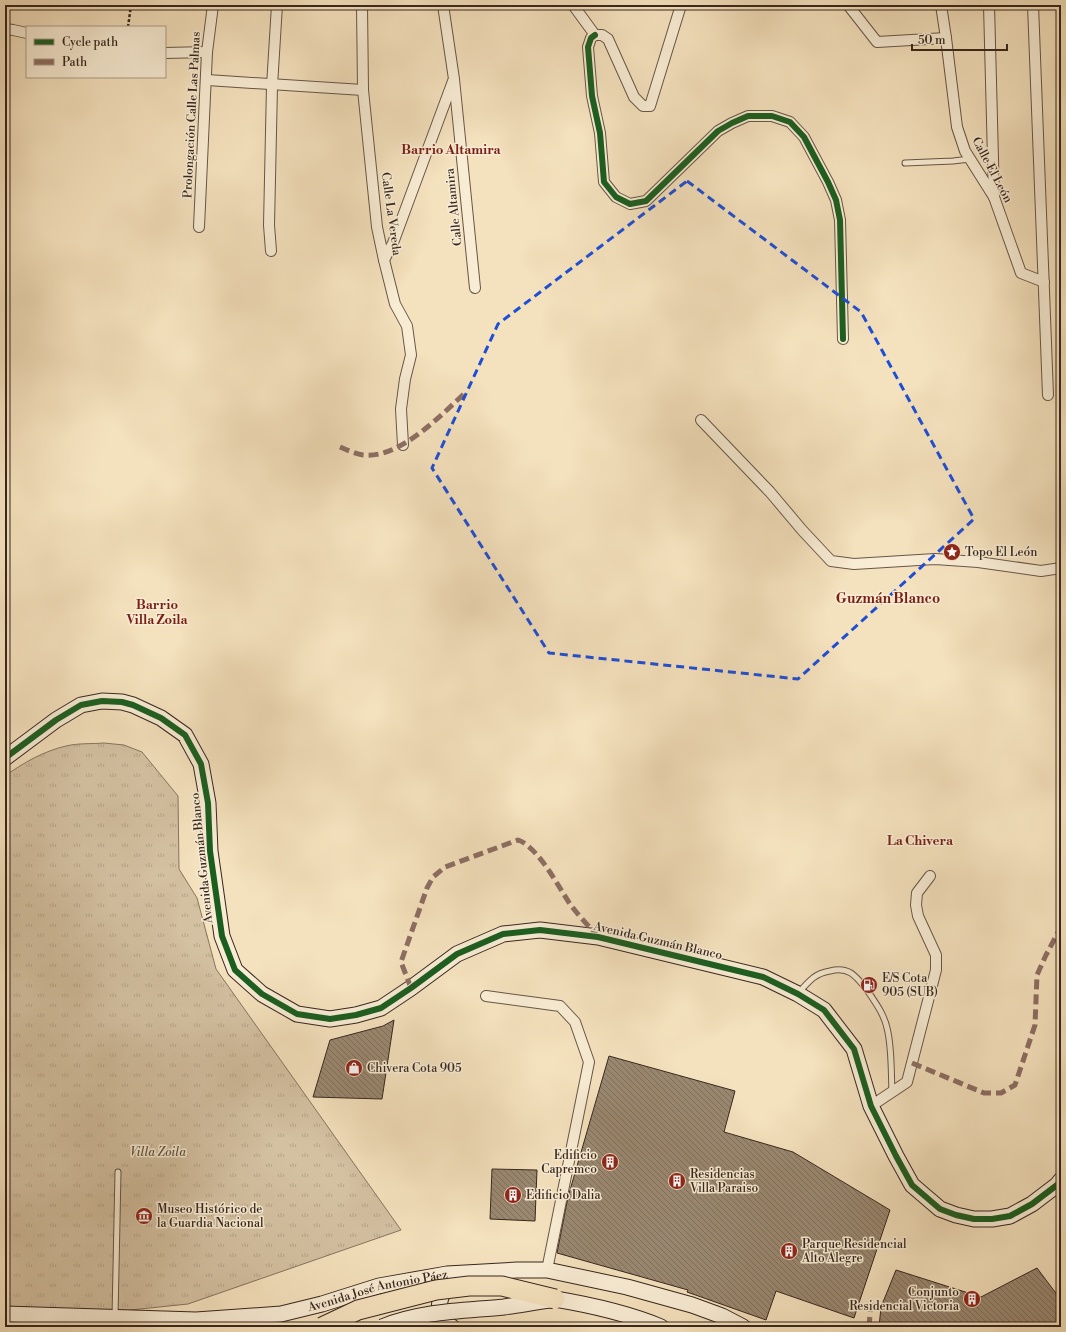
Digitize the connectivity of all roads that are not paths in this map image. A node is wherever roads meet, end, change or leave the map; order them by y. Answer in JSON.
{"nodes":[{"id":1,"x":213,"y":5,"type":"edge"},
{"id":2,"x":277,"y":5,"type":"edge"},
{"id":3,"x":362,"y":5,"type":"edge"},
{"id":4,"x":443,"y":5,"type":"edge"},
{"id":5,"x":573,"y":5,"type":"edge"},
{"id":6,"x":681,"y":5,"type":"edge"},
{"id":7,"x":848,"y":5,"type":"edge"},
{"id":8,"x":941,"y":5,"type":"edge"},
{"id":9,"x":990,"y":5,"type":"edge"},
{"id":10,"x":1033,"y":5,"type":"edge"},
{"id":11,"x":5,"y":29,"type":"edge"},
{"id":12,"x":26,"y":33,"type":"edge"},
{"id":13,"x":595,"y":35,"type":"junction"},
{"id":14,"x":946,"y":38,"type":"junction"},
{"id":15,"x":208,"y":52,"type":"junction"},
{"id":16,"x":166,"y":53,"type":"edge"},
{"id":17,"x":454,"y":78,"type":"junction"},
{"id":18,"x":207,"y":80,"type":"junction"},
{"id":19,"x":272,"y":86,"type":"junction"},
{"id":20,"x":363,"y":90,"type":"junction"},
{"id":21,"x":970,"y":159,"type":"junction"},
{"id":22,"x":905,"y":163,"type":"dead end"},
{"id":23,"x":994,"y":197,"type":"junction"},
{"id":24,"x":199,"y":227,"type":"dead end"},
{"id":25,"x":271,"y":251,"type":"dead end"},
{"id":26,"x":384,"y":260,"type":"junction"},
{"id":27,"x":1044,"y":282,"type":"junction"},
{"id":28,"x":475,"y":288,"type":"dead end"},
{"id":29,"x":843,"y":339,"type":"dead end"},
{"id":30,"x":1048,"y":395,"type":"dead end"},
{"id":31,"x":701,"y":420,"type":"dead end"},
{"id":32,"x":404,"y":445,"type":"dead end"},
{"id":33,"x":1061,"y":568,"type":"edge"},
{"id":34,"x":5,"y":758,"type":"edge"},
{"id":35,"x":930,"y":876,"type":"dead end"},
{"id":36,"x":798,"y":994,"type":"junction"},
{"id":37,"x":486,"y":996,"type":"dead end"},
{"id":38,"x":892,"y":1092,"type":"junction"},
{"id":39,"x":872,"y":1106,"type":"junction"},
{"id":40,"x":118,"y":1172,"type":"dead end"},
{"id":41,"x":1061,"y":1180,"type":"edge"},
{"id":42,"x":547,"y":1270,"type":"junction"},
{"id":43,"x":479,"y":1272,"type":"junction"},
{"id":44,"x":555,"y":1299,"type":"junction"},
{"id":45,"x":5,"y":1314,"type":"edge"},
{"id":46,"x":116,"y":1318,"type":"junction"},
{"id":47,"x":322,"y":1327,"type":"edge"},
{"id":48,"x":382,"y":1327,"type":"edge"},
{"id":49,"x":452,"y":1327,"type":"edge"},
{"id":50,"x":661,"y":1327,"type":"edge"},
{"id":51,"x":743,"y":1327,"type":"edge"}],
"edges":[{"from":1,"to":15,"type":"street","name":"Prolongación Calle Las Palmas"},
{"from":2,"to":19,"type":"street"},
{"from":3,"to":20,"type":"street","name":"Calle La Vereda"},
{"from":4,"to":17,"type":"street","name":"Calle Altamira"},
{"from":5,"to":13,"type":"street"},
{"from":6,"to":13,"type":"street"},
{"from":7,"to":14,"type":"street"},
{"from":8,"to":14,"type":"street","name":"Calle El León"},
{"from":9,"to":23,"type":"street"},
{"from":10,"to":27,"type":"street"},
{"from":11,"to":12,"type":"street"},
{"from":13,"to":29,"type":"street"},
{"from":14,"to":21,"type":"street","name":"Calle El León"},
{"from":15,"to":16,"type":"street"},
{"from":15,"to":18,"type":"street","name":"Prolongación Calle Las Palmas"},
{"from":17,"to":26,"type":"street"},
{"from":17,"to":28,"type":"street","name":"Calle Altamira"},
{"from":18,"to":19,"type":"street"},
{"from":18,"to":24,"type":"street","name":"Prolongación Calle Las Palmas"},
{"from":19,"to":20,"type":"street"},
{"from":19,"to":25,"type":"street"},
{"from":20,"to":26,"type":"street","name":"Calle La Vereda"},
{"from":21,"to":22,"type":"lane"},
{"from":21,"to":23,"type":"street","name":"Calle El León"},
{"from":23,"to":27,"type":"street","name":"Calle El León"},
{"from":26,"to":32,"type":"street","name":"Calle La Vereda"},
{"from":27,"to":30,"type":"street"},
{"from":31,"to":33,"type":"street"},
{"from":34,"to":36,"type":"street","name":"Avenida Guzmán Blanco"},
{"from":35,"to":38,"type":"street"},
{"from":36,"to":38,"type":"lane"},
{"from":36,"to":39,"type":"street","name":"Avenida Guzmán Blanco"},
{"from":37,"to":42,"type":"street"},
{"from":38,"to":39,"type":"street"},
{"from":39,"to":41,"type":"street","name":"Avenida Guzmán Blanco"},
{"from":40,"to":46,"type":"lane"},
{"from":42,"to":43,"type":"street","name":"Avenida José Antonio Páez"},
{"from":42,"to":51,"type":"street","name":"Avenida José Antonio Páez"},
{"from":43,"to":46,"type":"street","name":"Avenida José Antonio Páez"},
{"from":43,"to":49,"type":"street"},
{"from":44,"to":47,"type":"highway","bridge":true},
{"from":44,"to":48,"type":"street","bridge":true},
{"from":44,"to":50,"type":"street"},
{"from":45,"to":46,"type":"street","name":"Avenida José Antonio Páez"}]}
